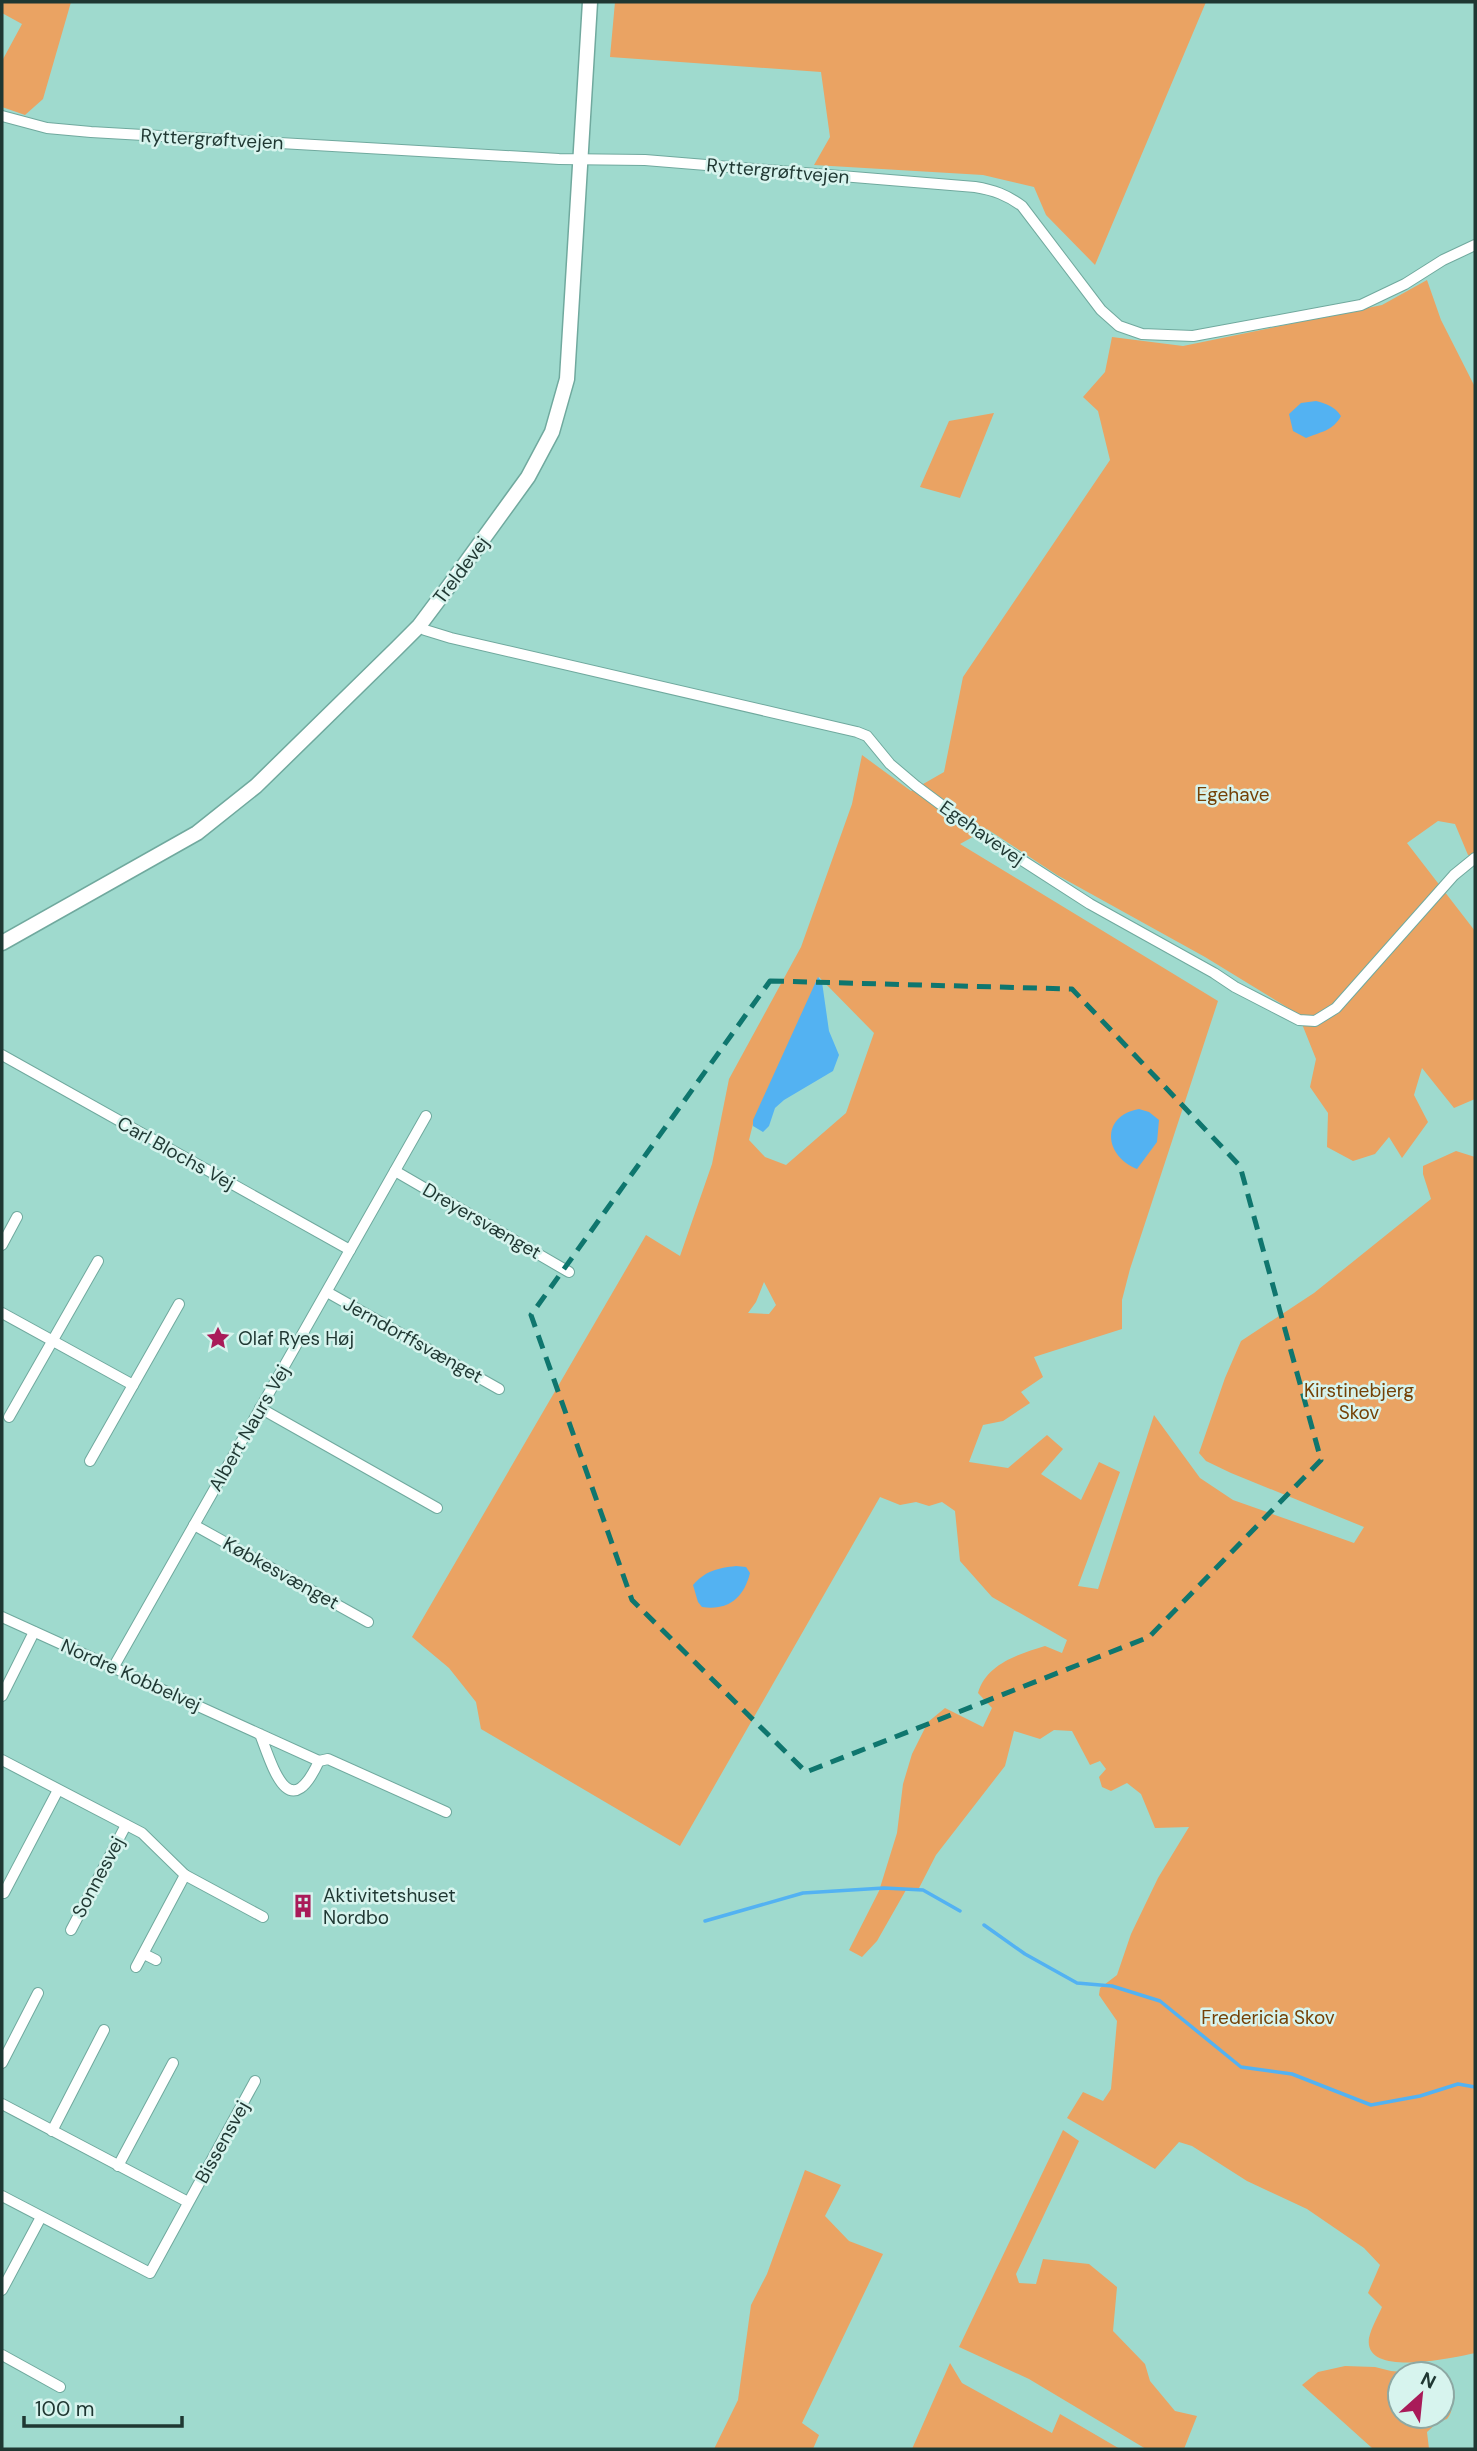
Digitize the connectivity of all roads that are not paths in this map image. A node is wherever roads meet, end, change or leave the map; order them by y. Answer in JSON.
{"nodes":[{"id":1,"x":590,"y":2,"type":"edge"},
{"id":2,"x":2,"y":116,"type":"edge"},
{"id":3,"x":580,"y":159,"type":"junction"},
{"id":4,"x":1475,"y":245,"type":"edge"},
{"id":5,"x":419,"y":626,"type":"junction"},
{"id":6,"x":1475,"y":858,"type":"edge"},
{"id":7,"x":2,"y":943,"type":"edge"},
{"id":8,"x":2,"y":1055,"type":"edge"},
{"id":9,"x":426,"y":1116,"type":"dead end"},
{"id":10,"x":395,"y":1171,"type":"junction"},
{"id":11,"x":18,"y":1217,"type":"dead end"},
{"id":12,"x":2,"y":1245,"type":"edge"},
{"id":13,"x":350,"y":1250,"type":"junction"},
{"id":14,"x":98,"y":1261,"type":"dead end"},
{"id":15,"x":569,"y":1272,"type":"dead end"},
{"id":16,"x":327,"y":1292,"type":"junction"},
{"id":17,"x":179,"y":1304,"type":"dead end"},
{"id":18,"x":2,"y":1313,"type":"edge"},
{"id":19,"x":54,"y":1341,"type":"junction"},
{"id":20,"x":132,"y":1384,"type":"junction"},
{"id":21,"x":499,"y":1388,"type":"dead end"},
{"id":22,"x":260,"y":1408,"type":"junction"},
{"id":23,"x":9,"y":1417,"type":"dead end"},
{"id":24,"x":90,"y":1461,"type":"dead end"},
{"id":25,"x":437,"y":1508,"type":"dead end"},
{"id":26,"x":194,"y":1525,"type":"junction"},
{"id":27,"x":2,"y":1617,"type":"edge"},
{"id":28,"x":368,"y":1622,"type":"dead end"},
{"id":29,"x":34,"y":1632,"type":"junction"},
{"id":30,"x":113,"y":1668,"type":"junction"},
{"id":31,"x":2,"y":1696,"type":"edge"},
{"id":32,"x":260,"y":1734,"type":"junction"},
{"id":33,"x":2,"y":1760,"type":"edge"},
{"id":34,"x":319,"y":1761,"type":"junction"},
{"id":35,"x":58,"y":1790,"type":"junction"},
{"id":36,"x":446,"y":1812,"type":"dead end"},
{"id":37,"x":126,"y":1825,"type":"junction"},
{"id":38,"x":185,"y":1875,"type":"junction"},
{"id":39,"x":4,"y":1893,"type":"dead end"},
{"id":40,"x":263,"y":1917,"type":"dead end"},
{"id":41,"x":71,"y":1930,"type":"dead end"},
{"id":42,"x":144,"y":1954,"type":"junction"},
{"id":43,"x":156,"y":1960,"type":"dead end"},
{"id":44,"x":136,"y":1967,"type":"dead end"},
{"id":45,"x":38,"y":1993,"type":"dead end"},
{"id":46,"x":104,"y":2030,"type":"dead end"},
{"id":47,"x":2,"y":2063,"type":"edge"},
{"id":48,"x":173,"y":2063,"type":"dead end"},
{"id":49,"x":255,"y":2081,"type":"dead end"},
{"id":50,"x":2,"y":2104,"type":"edge"},
{"id":51,"x":52,"y":2131,"type":"junction"},
{"id":52,"x":118,"y":2166,"type":"junction"},
{"id":53,"x":2,"y":2196,"type":"edge"},
{"id":54,"x":188,"y":2202,"type":"junction"},
{"id":55,"x":41,"y":2217,"type":"junction"},
{"id":56,"x":2,"y":2290,"type":"edge"},
{"id":57,"x":2,"y":2355,"type":"edge"},
{"id":58,"x":60,"y":2387,"type":"dead end"}],
"edges":[{"from":1,"to":3,"type":"street","name":"Treldevej"},
{"from":2,"to":3,"type":"street","name":"Ryttergrøftvejen"},
{"from":3,"to":4,"type":"street","name":"Ryttergrøftvejen"},
{"from":3,"to":5,"type":"street","name":"Treldevej"},
{"from":5,"to":6,"type":"street","name":"Egehavevej"},
{"from":5,"to":7,"type":"street","name":"Treldevej"},
{"from":8,"to":13,"type":"street","name":"Carl Blochs Vej"},
{"from":9,"to":10,"type":"street","name":"Albert Naurs Vej"},
{"from":10,"to":13,"type":"street","name":"Albert Naurs Vej"},
{"from":10,"to":15,"type":"street","name":"Dreyersvænget"},
{"from":11,"to":12,"type":"street"},
{"from":13,"to":16,"type":"street","name":"Albert Naurs Vej"},
{"from":14,"to":19,"type":"street"},
{"from":16,"to":21,"type":"street","name":"Jerndorffsvænget"},
{"from":16,"to":22,"type":"street","name":"Albert Naurs Vej"},
{"from":17,"to":20,"type":"street"},
{"from":18,"to":19,"type":"street"},
{"from":19,"to":20,"type":"street"},
{"from":19,"to":23,"type":"street"},
{"from":20,"to":24,"type":"street"},
{"from":22,"to":25,"type":"street"},
{"from":22,"to":26,"type":"street","name":"Albert Naurs Vej"},
{"from":26,"to":28,"type":"street","name":"Købkesvænget"},
{"from":26,"to":30,"type":"street","name":"Albert Naurs Vej"},
{"from":27,"to":29,"type":"street","name":"Nordre Kobbelvej"},
{"from":29,"to":30,"type":"street","name":"Nordre Kobbelvej"},
{"from":29,"to":31,"type":"street"},
{"from":30,"to":32,"type":"street","name":"Nordre Kobbelvej"},
{"from":32,"to":34,"type":"street","name":"Nordre Kobbelvej"},
{"from":32,"to":34,"type":"street"},
{"from":33,"to":35,"type":"street","name":"Sonnesvej"},
{"from":34,"to":36,"type":"street","name":"Nordre Kobbelvej"},
{"from":35,"to":37,"type":"street","name":"Sonnesvej"},
{"from":35,"to":39,"type":"street"},
{"from":37,"to":38,"type":"street","name":"Sonnesvej"},
{"from":37,"to":41,"type":"street","name":"Sonnesvej"},
{"from":38,"to":40,"type":"street","name":"Sonnesvej"},
{"from":38,"to":42,"type":"street"},
{"from":42,"to":43,"type":"street"},
{"from":42,"to":44,"type":"street"},
{"from":45,"to":47,"type":"street"},
{"from":46,"to":51,"type":"street"},
{"from":48,"to":52,"type":"street"},
{"from":49,"to":54,"type":"street","name":"Bissensvej"},
{"from":50,"to":51,"type":"street","name":"Bissensvej"},
{"from":51,"to":52,"type":"street","name":"Bissensvej"},
{"from":52,"to":54,"type":"street","name":"Bissensvej"},
{"from":53,"to":55,"type":"street"},
{"from":54,"to":55,"type":"street","name":"Bissensvej"},
{"from":55,"to":56,"type":"street"},
{"from":57,"to":58,"type":"street"}]}
